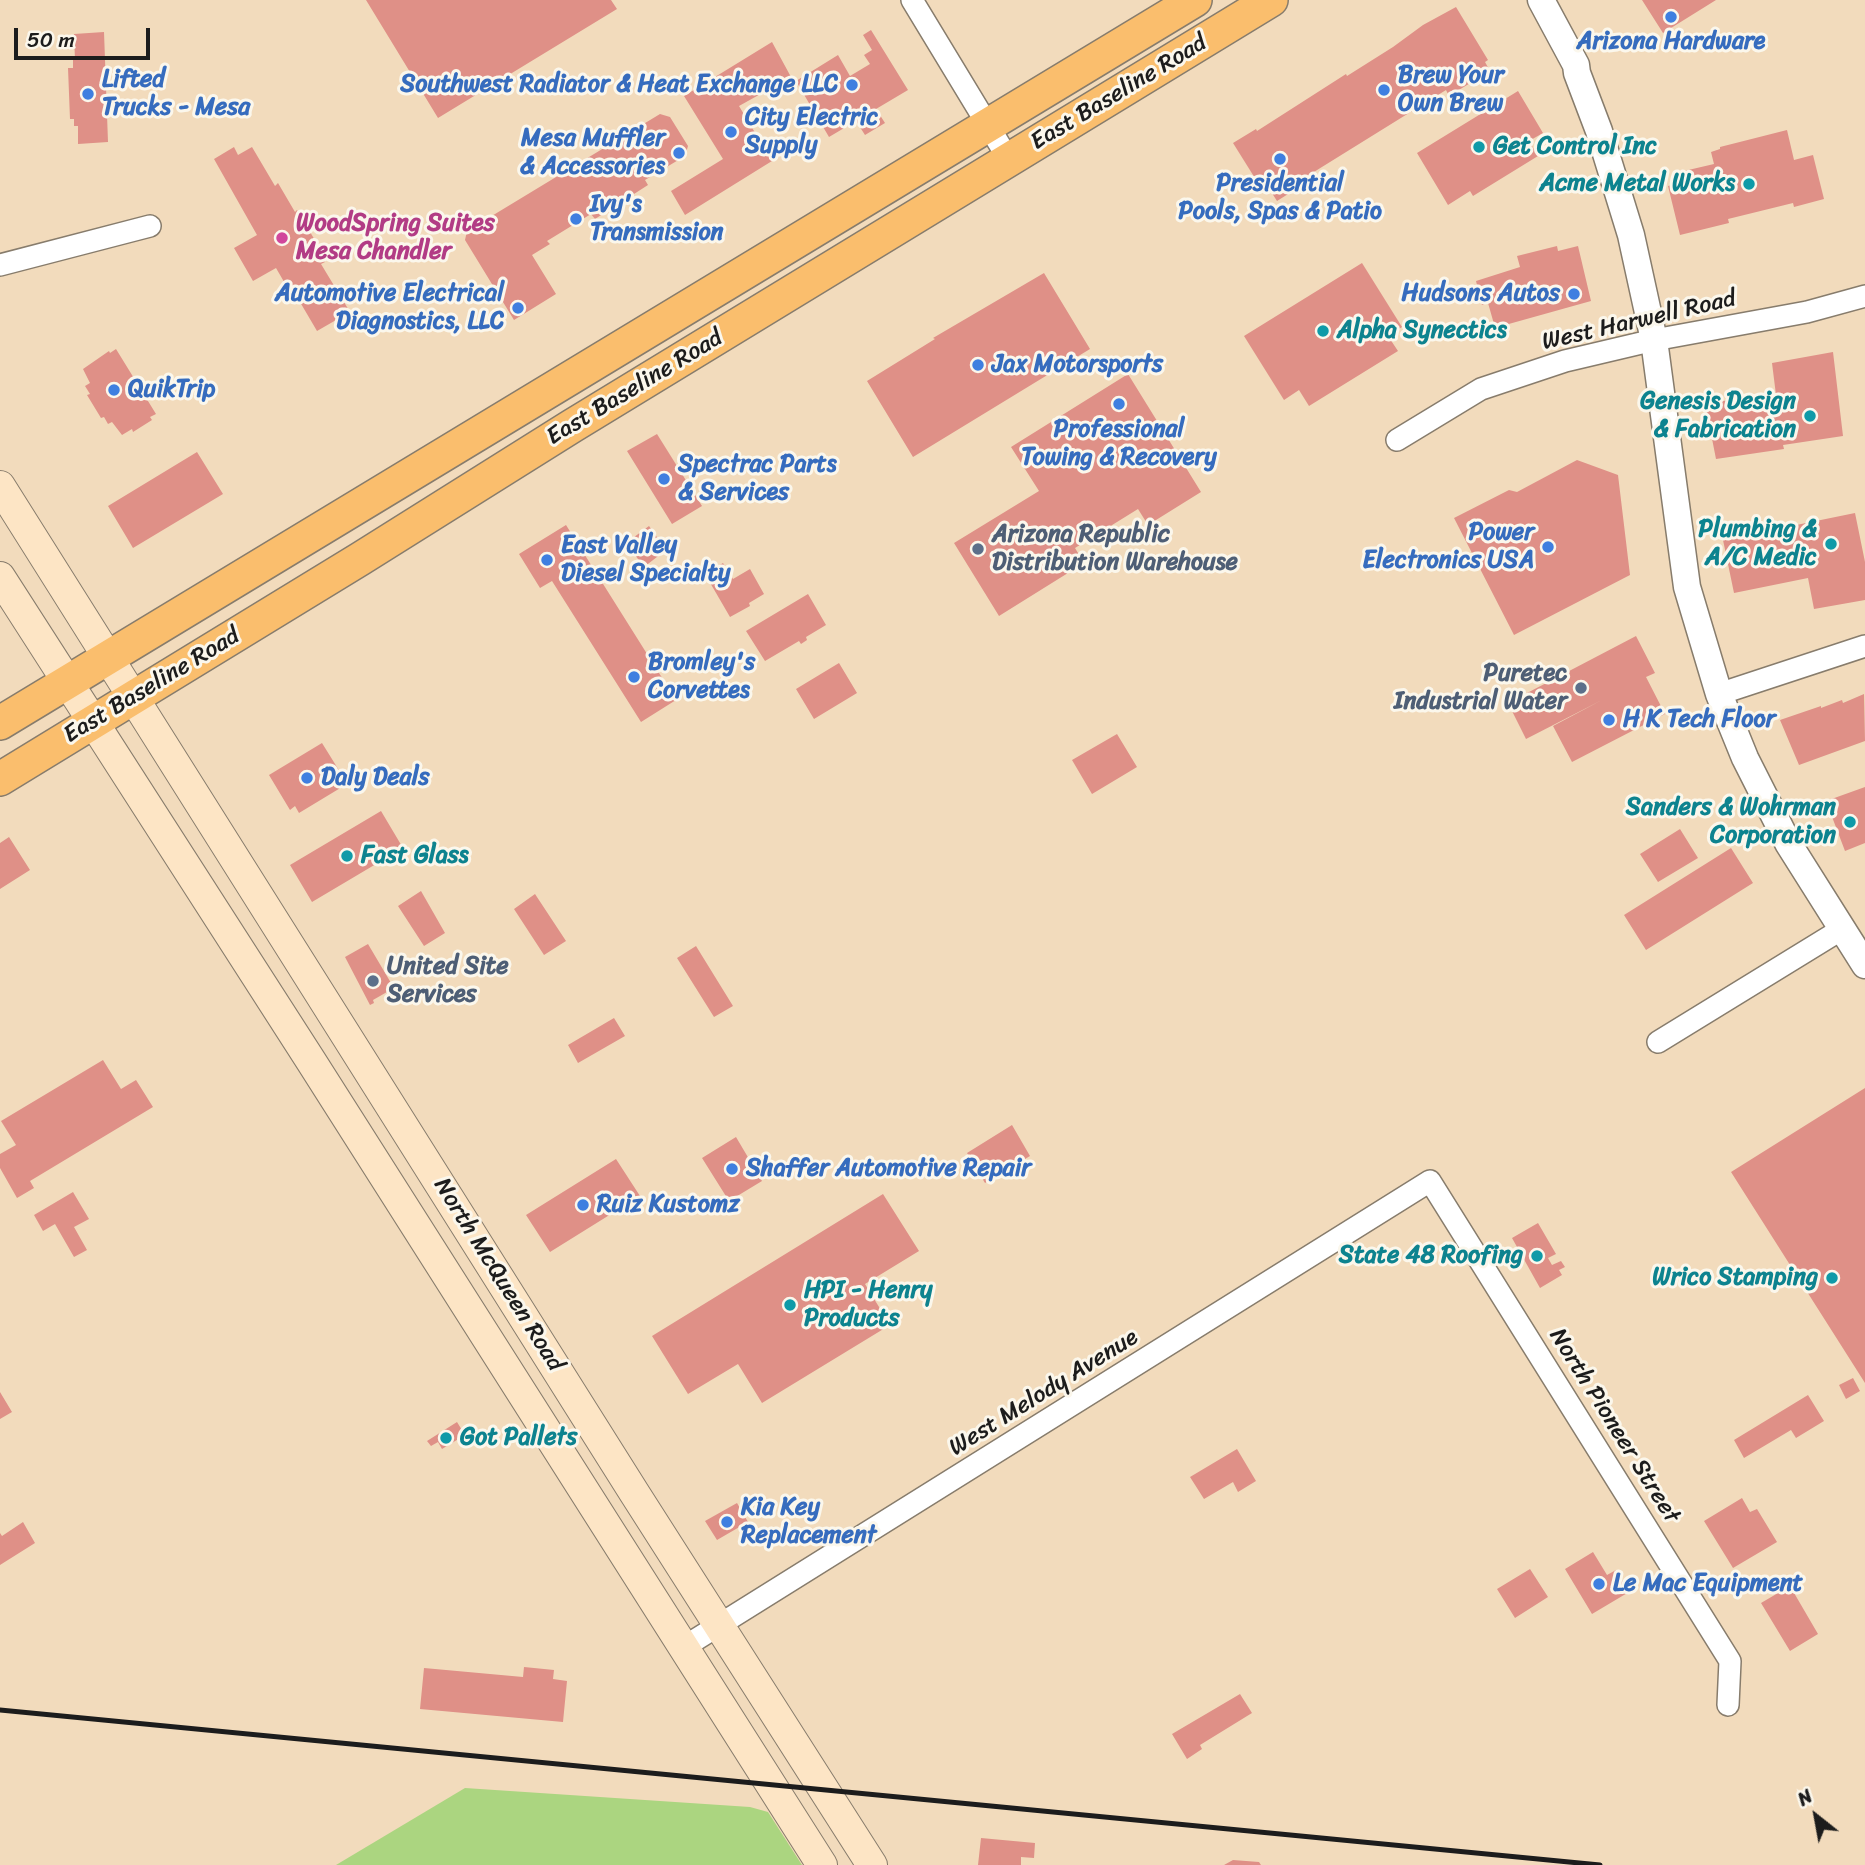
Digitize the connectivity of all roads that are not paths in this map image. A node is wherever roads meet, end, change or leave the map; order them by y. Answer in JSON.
{"nodes":[{"id":1,"x":912,"y":0,"type":"edge"},
{"id":2,"x":1195,"y":0,"type":"edge"},
{"id":3,"x":1271,"y":0,"type":"edge"},
{"id":4,"x":1541,"y":0,"type":"edge"},
{"id":5,"x":988,"y":125,"type":"junction"},
{"id":6,"x":1009,"y":160,"type":"junction"},
{"id":7,"x":150,"y":226,"type":"dead end"},
{"id":8,"x":0,"y":265,"type":"edge"},
{"id":9,"x":1865,"y":296,"type":"edge"},
{"id":10,"x":1654,"y":340,"type":"junction"},
{"id":11,"x":551,"y":391,"type":"junction"},
{"id":12,"x":572,"y":426,"type":"junction"},
{"id":13,"x":1397,"y":440,"type":"dead end"},
{"id":14,"x":0,"y":486,"type":"edge"},
{"id":15,"x":0,"y":577,"type":"edge"},
{"id":16,"x":1865,"y":646,"type":"edge"},
{"id":17,"x":123,"y":679,"type":"junction"},
{"id":18,"x":1719,"y":694,"type":"junction"},
{"id":19,"x":80,"y":703,"type":"junction"},
{"id":20,"x":0,"y":723,"type":"edge"},
{"id":21,"x":0,"y":779,"type":"edge"},
{"id":22,"x":1842,"y":929,"type":"junction"},
{"id":23,"x":1865,"y":965,"type":"edge"},
{"id":24,"x":1658,"y":1042,"type":"dead end"},
{"id":25,"x":383,"y":1091,"type":"junction"},
{"id":26,"x":346,"y":1115,"type":"junction"},
{"id":27,"x":1430,"y":1181,"type":"joint"},
{"id":28,"x":720,"y":1626,"type":"junction"},
{"id":29,"x":684,"y":1647,"type":"junction"},
{"id":30,"x":1728,"y":1705,"type":"dead end"},
{"id":31,"x":822,"y":1865,"type":"edge"},
{"id":32,"x":872,"y":1865,"type":"edge"}],
"edges":[{"from":1,"to":5,"type":"street"},
{"from":2,"to":5,"type":"main road","name":"East Baseline Road"},
{"from":3,"to":6,"type":"main road","name":"East Baseline Road"},
{"from":4,"to":10,"type":"street"},
{"from":5,"to":6,"type":"street"},
{"from":5,"to":11,"type":"main road","name":"East Baseline Road"},
{"from":6,"to":12,"type":"main road","name":"East Baseline Road"},
{"from":7,"to":8,"type":"street"},
{"from":9,"to":10,"type":"street","name":"West Harwell Road"},
{"from":10,"to":13,"type":"street","name":"West Harwell Road"},
{"from":10,"to":18,"type":"street"},
{"from":11,"to":12,"type":"main road"},
{"from":11,"to":17,"type":"main road","name":"East Baseline Road"},
{"from":12,"to":17,"type":"main road","name":"East Baseline Road"},
{"from":14,"to":17,"type":"main road","name":"North McQueen Road"},
{"from":15,"to":19,"type":"main road","name":"North McQueen Road"},
{"from":16,"to":18,"type":"street"},
{"from":17,"to":19,"type":"main road","name":"East Baseline Road"},
{"from":17,"to":19,"type":"main road","name":"East Baseline Road"},
{"from":17,"to":25,"type":"main road","name":"North McQueen Road"},
{"from":18,"to":22,"type":"street"},
{"from":19,"to":20,"type":"main road","name":"East Baseline Road"},
{"from":19,"to":21,"type":"main road","name":"East Baseline Road"},
{"from":19,"to":26,"type":"main road","name":"North McQueen Road"},
{"from":22,"to":23,"type":"street"},
{"from":22,"to":24,"type":"street"},
{"from":25,"to":26,"type":"main road"},
{"from":25,"to":28,"type":"main road","name":"North McQueen Road"},
{"from":26,"to":29,"type":"main road","name":"North McQueen Road"},
{"from":27,"to":28,"type":"street","name":"West Melody Avenue"},
{"from":27,"to":30,"type":"street","name":"North Pioneer Street"},
{"from":28,"to":29,"type":"street","name":"West Melody Avenue"},
{"from":28,"to":32,"type":"main road","name":"North McQueen Road"},
{"from":29,"to":31,"type":"main road","name":"North McQueen Road"}]}
